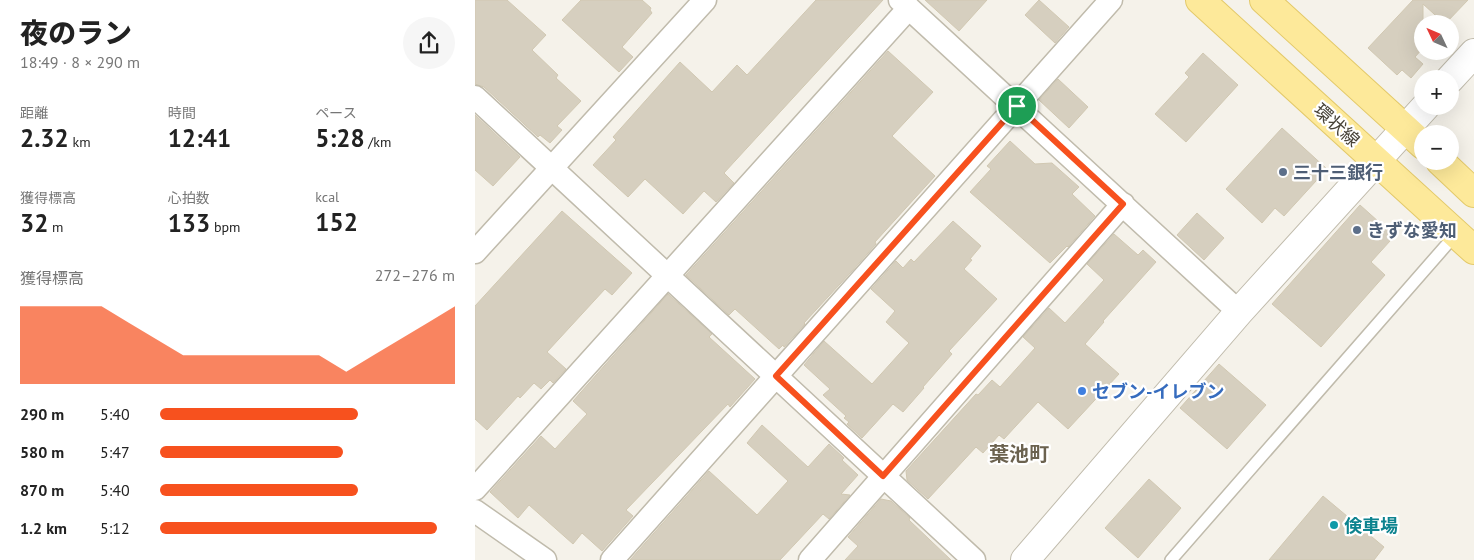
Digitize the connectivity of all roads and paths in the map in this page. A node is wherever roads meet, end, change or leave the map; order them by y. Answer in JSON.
{"nodes":[{"id":1,"x":705,"y":0,"type":"edge"},
{"id":2,"x":1111,"y":0,"type":"edge"},
{"id":3,"x":1200,"y":0,"type":"edge"},
{"id":4,"x":1264,"y":0,"type":"edge"},
{"id":5,"x":905,"y":4,"type":"edge"},
{"id":6,"x":1474,"y":53,"type":"edge"},
{"id":7,"x":1459,"y":70,"type":"edge"},
{"id":8,"x":475,"y":97,"type":"edge"},
{"id":9,"x":1017,"y":106,"type":"junction"},
{"id":10,"x":1414,"y":137,"type":"edge"},
{"id":11,"x":1377,"y":160,"type":"junction"},
{"id":12,"x":552,"y":167,"type":"junction"},
{"id":13,"x":1450,"y":170,"type":"edge"},
{"id":14,"x":1474,"y":193,"type":"edge"},
{"id":15,"x":1123,"y":204,"type":"junction"},
{"id":16,"x":1465,"y":242,"type":"edge"},
{"id":17,"x":475,"y":252,"type":"edge"},
{"id":18,"x":668,"y":275,"type":"junction"},
{"id":19,"x":1239,"y":312,"type":"junction"},
{"id":20,"x":776,"y":376,"type":"junction"},
{"id":21,"x":883,"y":476,"type":"junction"},
{"id":22,"x":475,"y":489,"type":"edge"},
{"id":23,"x":475,"y":511,"type":"edge"},
{"id":24,"x":545,"y":560,"type":"edge"},
{"id":25,"x":611,"y":560,"type":"edge"},
{"id":26,"x":810,"y":560,"type":"edge"},
{"id":27,"x":974,"y":560,"type":"edge"},
{"id":28,"x":1025,"y":560,"type":"edge"},
{"id":29,"x":1171,"y":560,"type":"edge"}],
"edges":[{"from":1,"to":12,"type":"street"},
{"from":2,"to":9,"type":"street"},
{"from":3,"to":11,"type":"main road","name":"環状線"},
{"from":4,"to":10,"type":"main road"},
{"from":5,"to":9,"type":"street"},
{"from":5,"to":18,"type":"street"},
{"from":6,"to":7,"type":"street"},
{"from":8,"to":12,"type":"street"},
{"from":9,"to":15,"type":"street"},
{"from":9,"to":20,"type":"street"},
{"from":10,"to":11,"type":"street"},
{"from":11,"to":16,"type":"main road","name":"環状線"},
{"from":11,"to":19,"type":"street"},
{"from":12,"to":17,"type":"street"},
{"from":12,"to":18,"type":"street"},
{"from":13,"to":14,"type":"main road"},
{"from":15,"to":19,"type":"street"},
{"from":15,"to":21,"type":"street"},
{"from":16,"to":29,"type":"lane"},
{"from":18,"to":20,"type":"street"},
{"from":18,"to":22,"type":"street"},
{"from":19,"to":28,"type":"street"},
{"from":20,"to":21,"type":"street"},
{"from":20,"to":25,"type":"street"},
{"from":21,"to":26,"type":"street"},
{"from":21,"to":27,"type":"street"},
{"from":23,"to":24,"type":"street"}]}
